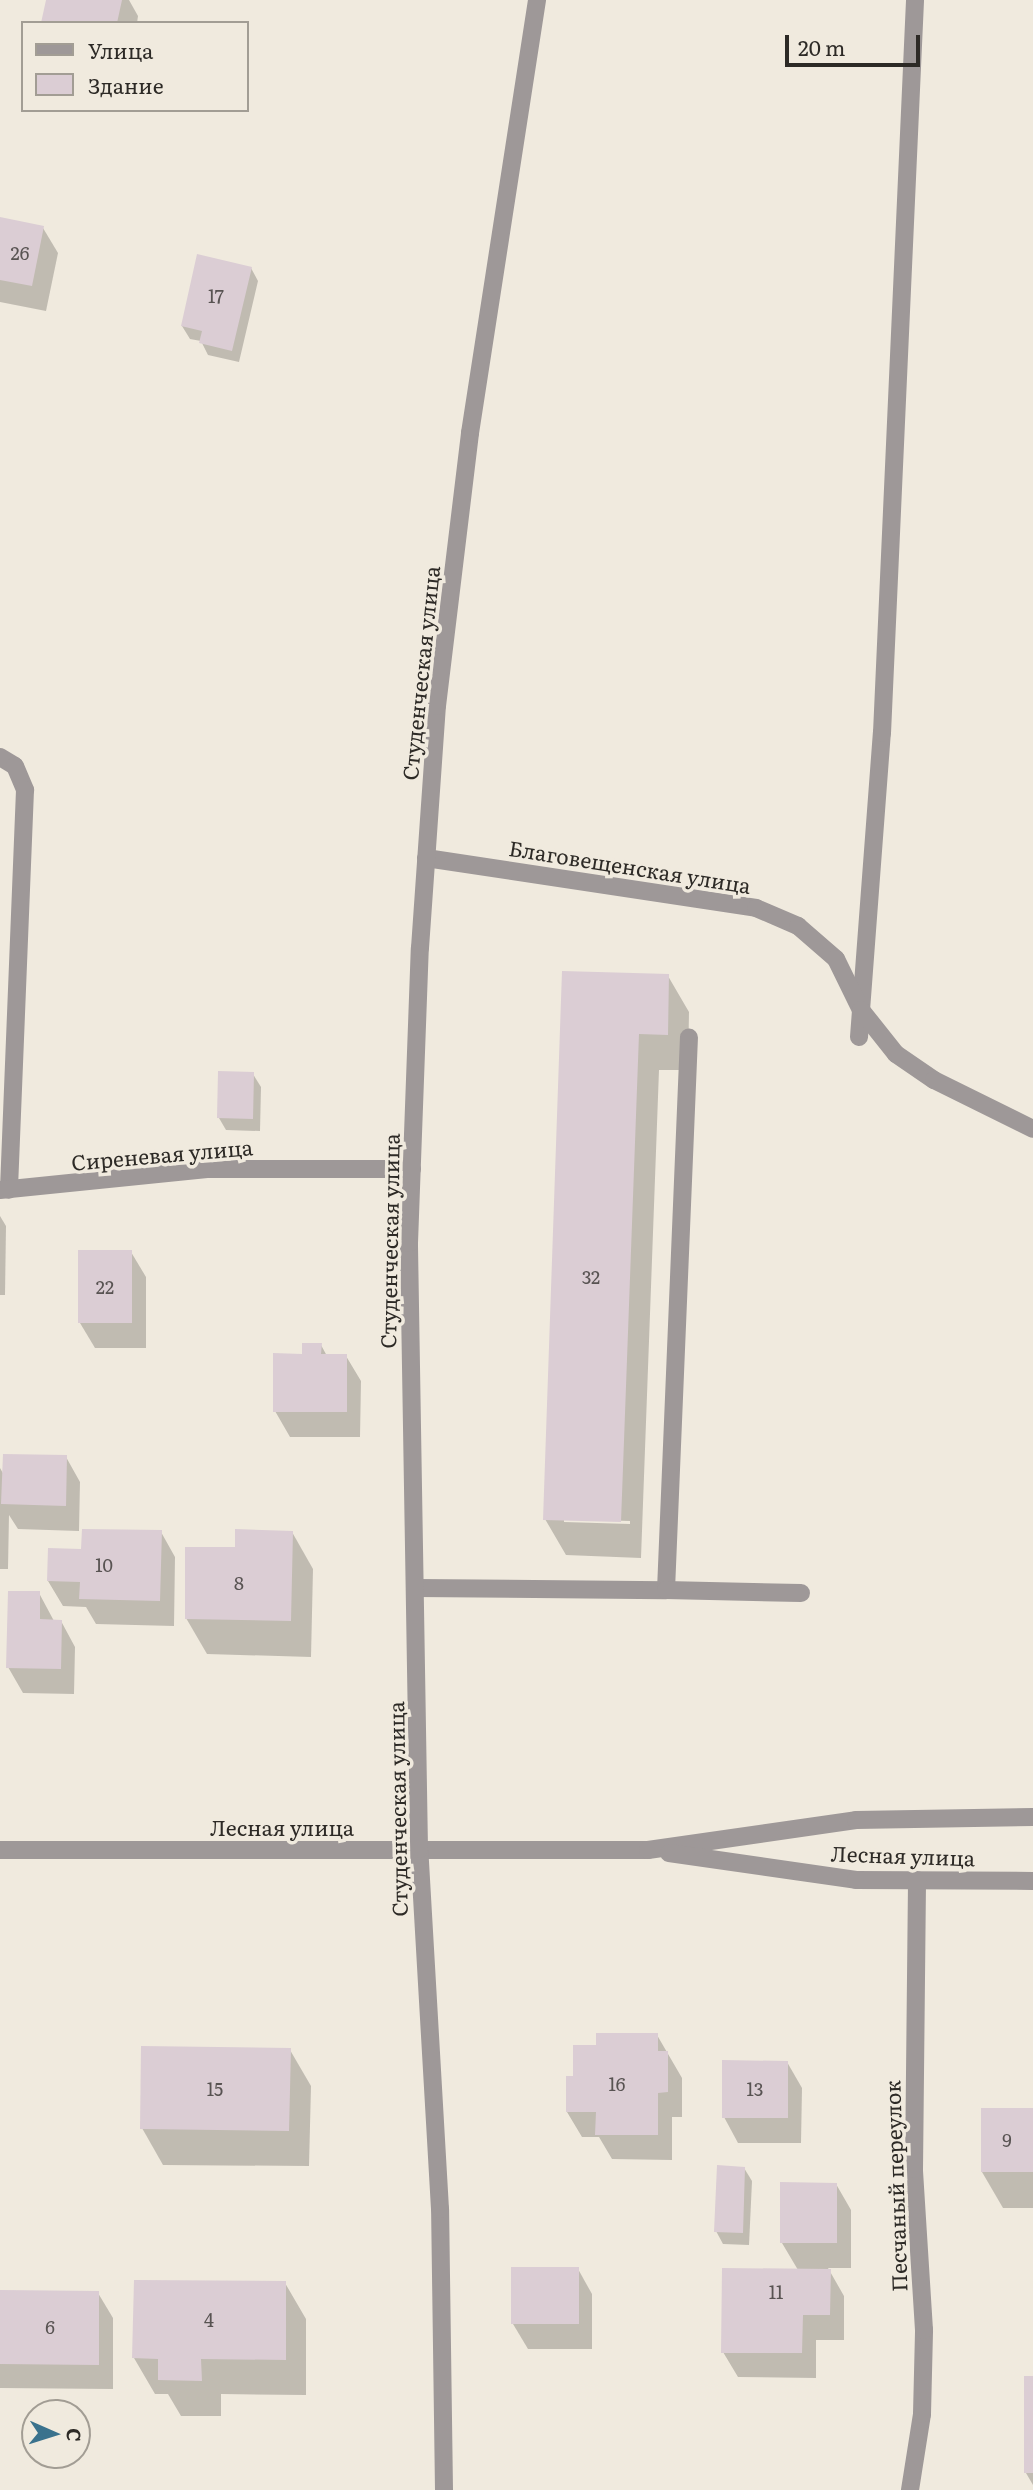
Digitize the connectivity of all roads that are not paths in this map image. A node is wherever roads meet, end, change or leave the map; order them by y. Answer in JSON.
{"nodes":[{"id":1,"x":537,"y":0,"type":"edge"},
{"id":2,"x":915,"y":0,"type":"edge"},
{"id":3,"x":0,"y":757,"type":"edge"},
{"id":4,"x":426,"y":859,"type":"junction"},
{"id":5,"x":861,"y":1010,"type":"junction"},
{"id":6,"x":689,"y":1037,"type":"dead end"},
{"id":7,"x":859,"y":1037,"type":"dead end"},
{"id":8,"x":1033,"y":1129,"type":"edge"},
{"id":9,"x":412,"y":1169,"type":"junction"},
{"id":10,"x":4,"y":1190,"type":"edge"},
{"id":11,"x":417,"y":1588,"type":"junction"},
{"id":12,"x":666,"y":1590,"type":"junction"},
{"id":13,"x":801,"y":1593,"type":"dead end"},
{"id":14,"x":1033,"y":1817,"type":"edge"},
{"id":15,"x":419,"y":1849,"type":"junction"},
{"id":16,"x":0,"y":1850,"type":"edge"},
{"id":17,"x":648,"y":1850,"type":"junction"},
{"id":18,"x":918,"y":1880,"type":"junction"},
{"id":19,"x":1033,"y":1881,"type":"edge"},
{"id":20,"x":444,"y":2490,"type":"edge"},
{"id":21,"x":910,"y":2490,"type":"edge"}],
"edges":[{"from":1,"to":4,"type":"street","name":"Студенческая улица"},
{"from":2,"to":5,"type":"street"},
{"from":3,"to":10,"type":"street"},
{"from":4,"to":5,"type":"street","name":"Благовещенская улица"},
{"from":4,"to":9,"type":"street","name":"Студенческая улица"},
{"from":5,"to":7,"type":"street"},
{"from":5,"to":8,"type":"street","name":"Благовещенская улица"},
{"from":6,"to":12,"type":"street"},
{"from":9,"to":10,"type":"street","name":"Сиреневая улица"},
{"from":9,"to":11,"type":"street","name":"Студенческая улица"},
{"from":11,"to":12,"type":"street"},
{"from":11,"to":15,"type":"street","name":"Студенческая улица"},
{"from":12,"to":13,"type":"street"},
{"from":14,"to":17,"type":"street","name":"Лесная улица"},
{"from":15,"to":16,"type":"street","name":"Лесная улица"},
{"from":15,"to":17,"type":"street","name":"Лесная улица"},
{"from":15,"to":20,"type":"street","name":"Студенческая улица"},
{"from":17,"to":18,"type":"street","name":"Лесная улица"},
{"from":18,"to":19,"type":"street","name":"Лесная улица"},
{"from":18,"to":21,"type":"street","name":"Песчаный переулок"}]}
